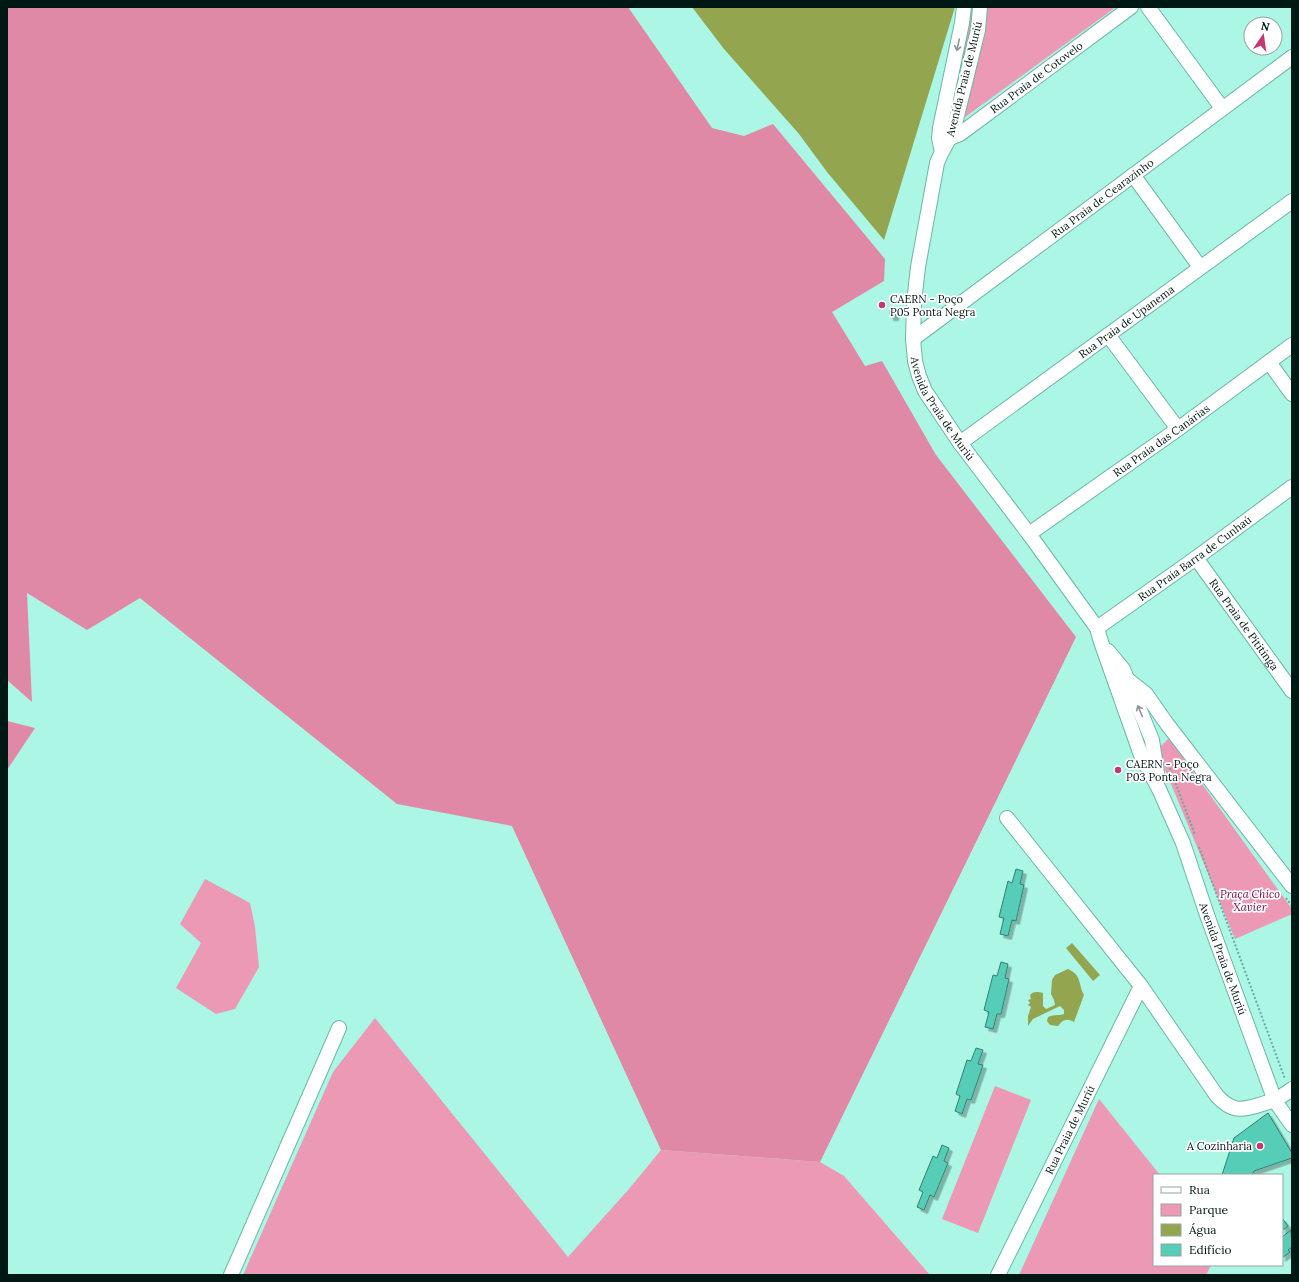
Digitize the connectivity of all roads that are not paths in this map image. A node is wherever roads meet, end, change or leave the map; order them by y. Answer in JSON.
{"nodes":[{"id":1,"x":964,"y":7,"type":"edge"},
{"id":2,"x":980,"y":7,"type":"edge"},
{"id":3,"x":1130,"y":7,"type":"edge"},
{"id":4,"x":1148,"y":7,"type":"edge"},
{"id":5,"x":1292,"y":57,"type":"edge"},
{"id":6,"x":1222,"y":108,"type":"junction"},
{"id":7,"x":944,"y":142,"type":"junction"},
{"id":8,"x":1133,"y":175,"type":"junction"},
{"id":9,"x":1292,"y":202,"type":"edge"},
{"id":10,"x":1200,"y":268,"type":"junction"},
{"id":11,"x":1108,"y":335,"type":"junction"},
{"id":12,"x":913,"y":339,"type":"junction"},
{"id":13,"x":1292,"y":345,"type":"edge"},
{"id":14,"x":1269,"y":362,"type":"junction"},
{"id":15,"x":1292,"y":394,"type":"edge"},
{"id":16,"x":1178,"y":429,"type":"junction"},
{"id":17,"x":960,"y":443,"type":"junction"},
{"id":18,"x":1290,"y":492,"type":"edge"},
{"id":19,"x":1029,"y":534,"type":"junction"},
{"id":20,"x":1196,"y":558,"type":"junction"},
{"id":21,"x":1097,"y":628,"type":"junction"},
{"id":22,"x":1101,"y":642,"type":"junction"},
{"id":23,"x":1127,"y":679,"type":"junction"},
{"id":24,"x":1292,"y":691,"type":"edge"},
{"id":25,"x":1167,"y":724,"type":"junction"},
{"id":26,"x":1147,"y":727,"type":"junction"},
{"id":27,"x":1133,"y":732,"type":"junction"},
{"id":28,"x":1176,"y":737,"type":"junction"},
{"id":29,"x":1147,"y":754,"type":"junction"},
{"id":30,"x":1007,"y":818,"type":"dead end"},
{"id":31,"x":1289,"y":884,"type":"edge"},
{"id":32,"x":1142,"y":986,"type":"junction"},
{"id":33,"x":338,"y":1028,"type":"dead end"},
{"id":34,"x":1289,"y":1086,"type":"edge"},
{"id":35,"x":1275,"y":1101,"type":"junction"},
{"id":36,"x":1292,"y":1125,"type":"edge"},
{"id":37,"x":231,"y":1275,"type":"edge"},
{"id":38,"x":998,"y":1275,"type":"edge"}],
"edges":[{"from":1,"to":7,"type":"street","name":"Avenida Praia de Muriú","one_way":true},
{"from":2,"to":7,"type":"street","name":"Avenida Praia de Muriú"},
{"from":3,"to":7,"type":"street","name":"Rua Praia de Cotovelo"},
{"from":4,"to":6,"type":"street"},
{"from":5,"to":6,"type":"street","name":"Rua Praia de Cearazinho"},
{"from":6,"to":8,"type":"street","name":"Rua Praia de Cearazinho"},
{"from":7,"to":12,"type":"street","name":"Avenida Praia de Muriú"},
{"from":8,"to":10,"type":"street"},
{"from":8,"to":12,"type":"street","name":"Rua Praia de Cearazinho"},
{"from":9,"to":10,"type":"street","name":"Rua Praia de Upanema"},
{"from":10,"to":11,"type":"street","name":"Rua Praia de Upanema"},
{"from":11,"to":16,"type":"street"},
{"from":11,"to":17,"type":"street","name":"Rua Praia de Upanema"},
{"from":12,"to":17,"type":"street","name":"Avenida Praia de Muriú"},
{"from":13,"to":14,"type":"street","name":"Rua Praia das Canárias"},
{"from":14,"to":15,"type":"street"},
{"from":14,"to":16,"type":"street","name":"Rua Praia das Canárias"},
{"from":16,"to":19,"type":"street","name":"Rua Praia das Canárias"},
{"from":17,"to":19,"type":"street","name":"Avenida Praia de Muriú"},
{"from":18,"to":20,"type":"street","name":"Rua Praia Barra de Cunhaú"},
{"from":19,"to":21,"type":"street","name":"Avenida Praia de Muriú"},
{"from":20,"to":21,"type":"street","name":"Rua Praia Barra de Cunhaú"},
{"from":20,"to":24,"type":"street","name":"Rua Praia de Pititinga"},
{"from":21,"to":22,"type":"street","name":"Avenida Praia de Muriú"},
{"from":22,"to":23,"type":"street","name":"Avenida Praia de Muriú"},
{"from":22,"to":27,"type":"street","name":"Avenida Praia de Muriú"},
{"from":23,"to":25,"type":"street"},
{"from":26,"to":23,"type":"street","name":"Avenida Praia de Muriú","one_way":true},
{"from":25,"to":26,"type":"street"},
{"from":25,"to":28,"type":"street"},
{"from":26,"to":27,"type":"street"},
{"from":26,"to":29,"type":"street","name":"Avenida Praia de Muriú"},
{"from":27,"to":29,"type":"street","name":"Avenida Praia de Muriú"},
{"from":28,"to":29,"type":"street"},
{"from":28,"to":31,"type":"street"},
{"from":29,"to":35,"type":"street","name":"Avenida Praia de Muriú"},
{"from":30,"to":32,"type":"street"},
{"from":32,"to":35,"type":"street"},
{"from":32,"to":38,"type":"street","name":"Rua Praia de Muriú"},
{"from":33,"to":37,"type":"street"},
{"from":34,"to":35,"type":"street"},
{"from":35,"to":36,"type":"street","name":"Avenida Praia de Muriú"}]}
